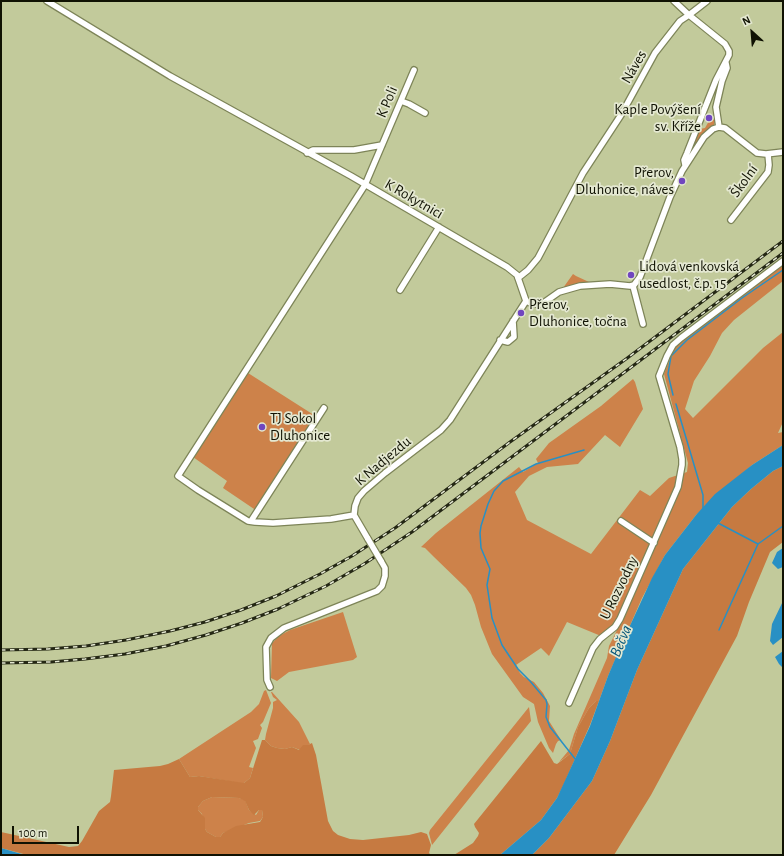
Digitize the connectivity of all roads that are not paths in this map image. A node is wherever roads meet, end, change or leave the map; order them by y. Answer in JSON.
{"nodes":[{"id":1,"x":47,"y":1,"type":"edge"},
{"id":2,"x":674,"y":1,"type":"edge"},
{"id":3,"x":706,"y":1,"type":"edge"},
{"id":4,"x":690,"y":15,"type":"junction"},
{"id":5,"x":726,"y":63,"type":"junction"},
{"id":6,"x":414,"y":70,"type":"dead end"},
{"id":7,"x":401,"y":101,"type":"junction"},
{"id":8,"x":425,"y":113,"type":"dead end"},
{"id":9,"x":719,"y":127,"type":"junction"},
{"id":10,"x":382,"y":145,"type":"junction"},
{"id":11,"x":783,"y":152,"type":"edge"},
{"id":12,"x":307,"y":153,"type":"junction"},
{"id":13,"x":768,"y":154,"type":"junction"},
{"id":14,"x":685,"y":166,"type":"junction"},
{"id":15,"x":366,"y":185,"type":"junction"},
{"id":16,"x":731,"y":220,"type":"dead end"},
{"id":17,"x":439,"y":227,"type":"junction"},
{"id":18,"x":783,"y":261,"type":"edge"},
{"id":19,"x":518,"y":278,"type":"junction"},
{"id":20,"x":633,"y":286,"type":"junction"},
{"id":21,"x":400,"y":290,"type":"dead end"},
{"id":22,"x":526,"y":301,"type":"junction"},
{"id":23,"x":512,"y":321,"type":"junction"},
{"id":24,"x":643,"y":324,"type":"dead end"},
{"id":25,"x":500,"y":340,"type":"junction"},
{"id":26,"x":324,"y":408,"type":"dead end"},
{"id":27,"x":354,"y":515,"type":"junction"},
{"id":28,"x":251,"y":521,"type":"junction"},
{"id":29,"x":621,"y":521,"type":"dead end"},
{"id":30,"x":654,"y":543,"type":"junction"},
{"id":31,"x":270,"y":687,"type":"dead end"},
{"id":32,"x":569,"y":703,"type":"dead end"}],
"edges":[{"from":1,"to":12,"type":"street","name":"K Rokytnici"},
{"from":2,"to":4,"type":"street"},
{"from":3,"to":4,"type":"street","name":"Náves"},
{"from":4,"to":5,"type":"street"},
{"from":4,"to":19,"type":"street","name":"Náves"},
{"from":5,"to":9,"type":"street"},
{"from":5,"to":14,"type":"street"},
{"from":6,"to":7,"type":"street","name":"K Poli"},
{"from":7,"to":8,"type":"street"},
{"from":7,"to":10,"type":"street","name":"K Poli"},
{"from":9,"to":13,"type":"street"},
{"from":9,"to":14,"type":"street"},
{"from":10,"to":12,"type":"street"},
{"from":10,"to":15,"type":"street","name":"K Poli"},
{"from":11,"to":13,"type":"street"},
{"from":12,"to":15,"type":"street","name":"K Rokytnici"},
{"from":13,"to":16,"type":"street","name":"Školní"},
{"from":14,"to":20,"type":"street"},
{"from":15,"to":17,"type":"street","name":"K Rokytnici"},
{"from":15,"to":28,"type":"street","name":"K Poli"},
{"from":17,"to":19,"type":"street","name":"K Rokytnici"},
{"from":17,"to":21,"type":"street"},
{"from":18,"to":30,"type":"street","name":"U Rozvodny"},
{"from":19,"to":22,"type":"street","name":"K Rokytnici"},
{"from":20,"to":22,"type":"street"},
{"from":20,"to":24,"type":"street"},
{"from":22,"to":23,"type":"street","name":"K Nadjezdu"},
{"from":23,"to":25,"type":"street","name":"K Nadjezdu"},
{"from":23,"to":25,"type":"street"},
{"from":25,"to":27,"type":"street","name":"K Nadjezdu"},
{"from":26,"to":28,"type":"street"},
{"from":27,"to":28,"type":"street"},
{"from":27,"to":31,"type":"street","bridge":true},
{"from":29,"to":30,"type":"street","name":"U Rozvodny"},
{"from":30,"to":32,"type":"street","name":"U Rozvodny"}]}
